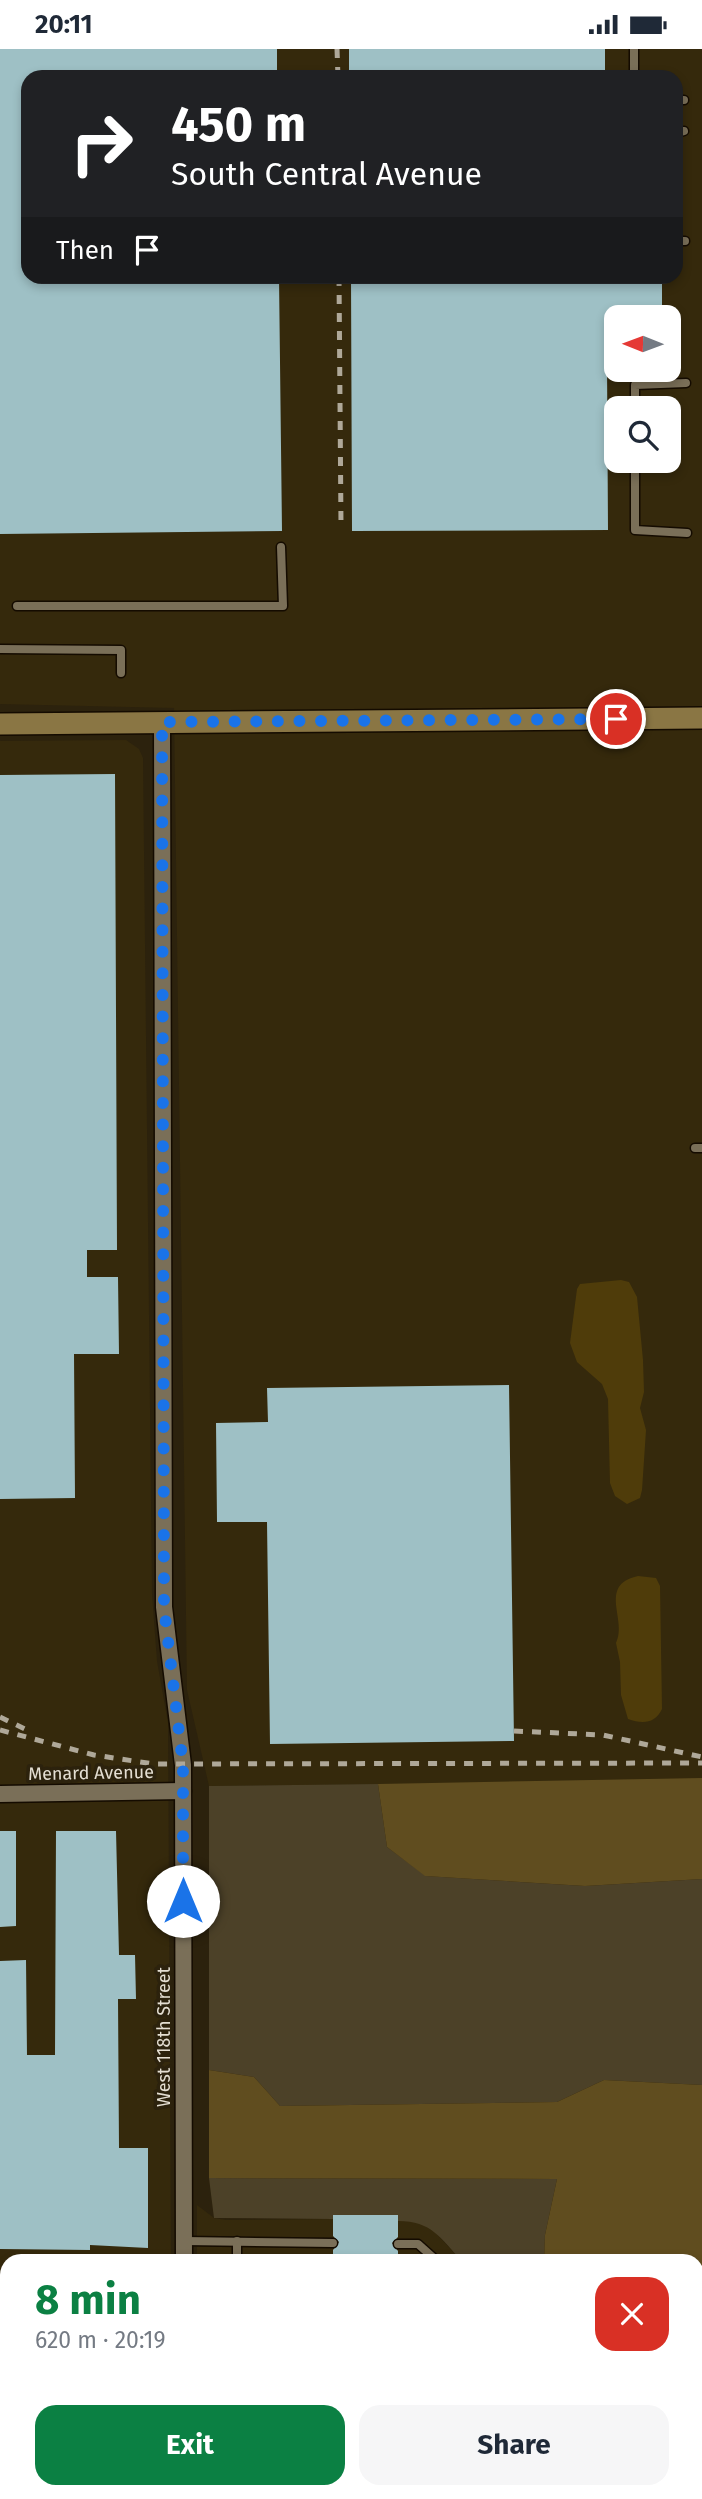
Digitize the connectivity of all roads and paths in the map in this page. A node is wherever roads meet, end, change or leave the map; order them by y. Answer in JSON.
{"nodes":[{"id":1,"x":634,"y":49,"type":"edge"},
{"id":2,"x":634,"y":70,"type":"edge"},
{"id":3,"x":686,"y":383,"type":"dead end"},
{"id":4,"x":635,"y":396,"type":"edge"},
{"id":5,"x":635,"y":473,"type":"edge"},
{"id":6,"x":687,"y":533,"type":"dead end"},
{"id":7,"x":281,"y":547,"type":"dead end"},
{"id":8,"x":17,"y":606,"type":"dead end"},
{"id":9,"x":0,"y":649,"type":"edge"},
{"id":10,"x":121,"y":673,"type":"dead end"},
{"id":11,"x":702,"y":718,"type":"edge"},
{"id":12,"x":162,"y":722,"type":"junction"},
{"id":13,"x":0,"y":724,"type":"edge"},
{"id":14,"x":183,"y":1791,"type":"junction"},
{"id":15,"x":0,"y":1794,"type":"edge"},
{"id":16,"x":184,"y":2241,"type":"junction"},
{"id":17,"x":237,"y":2241,"type":"junction"},
{"id":18,"x":333,"y":2243,"type":"dead end"},
{"id":19,"x":398,"y":2244,"type":"dead end"},
{"id":20,"x":184,"y":2254,"type":"edge"},
{"id":21,"x":237,"y":2254,"type":"edge"},
{"id":22,"x":429,"y":2254,"type":"edge"}],
"edges":[{"from":1,"to":2,"type":"lane"},
{"from":3,"to":4,"type":"lane"},
{"from":5,"to":6,"type":"lane"},
{"from":7,"to":8,"type":"lane"},
{"from":9,"to":10,"type":"lane"},
{"from":11,"to":12,"type":"street"},
{"from":12,"to":13,"type":"street"},
{"from":12,"to":14,"type":"street","name":"West 118th Street"},
{"from":14,"to":15,"type":"street","name":"Menard Avenue"},
{"from":14,"to":16,"type":"street","name":"West 118th Street"},
{"from":16,"to":17,"type":"lane"},
{"from":16,"to":20,"type":"street","name":"West 118th Street"},
{"from":17,"to":18,"type":"lane"},
{"from":17,"to":21,"type":"lane"},
{"from":19,"to":22,"type":"lane"}]}
